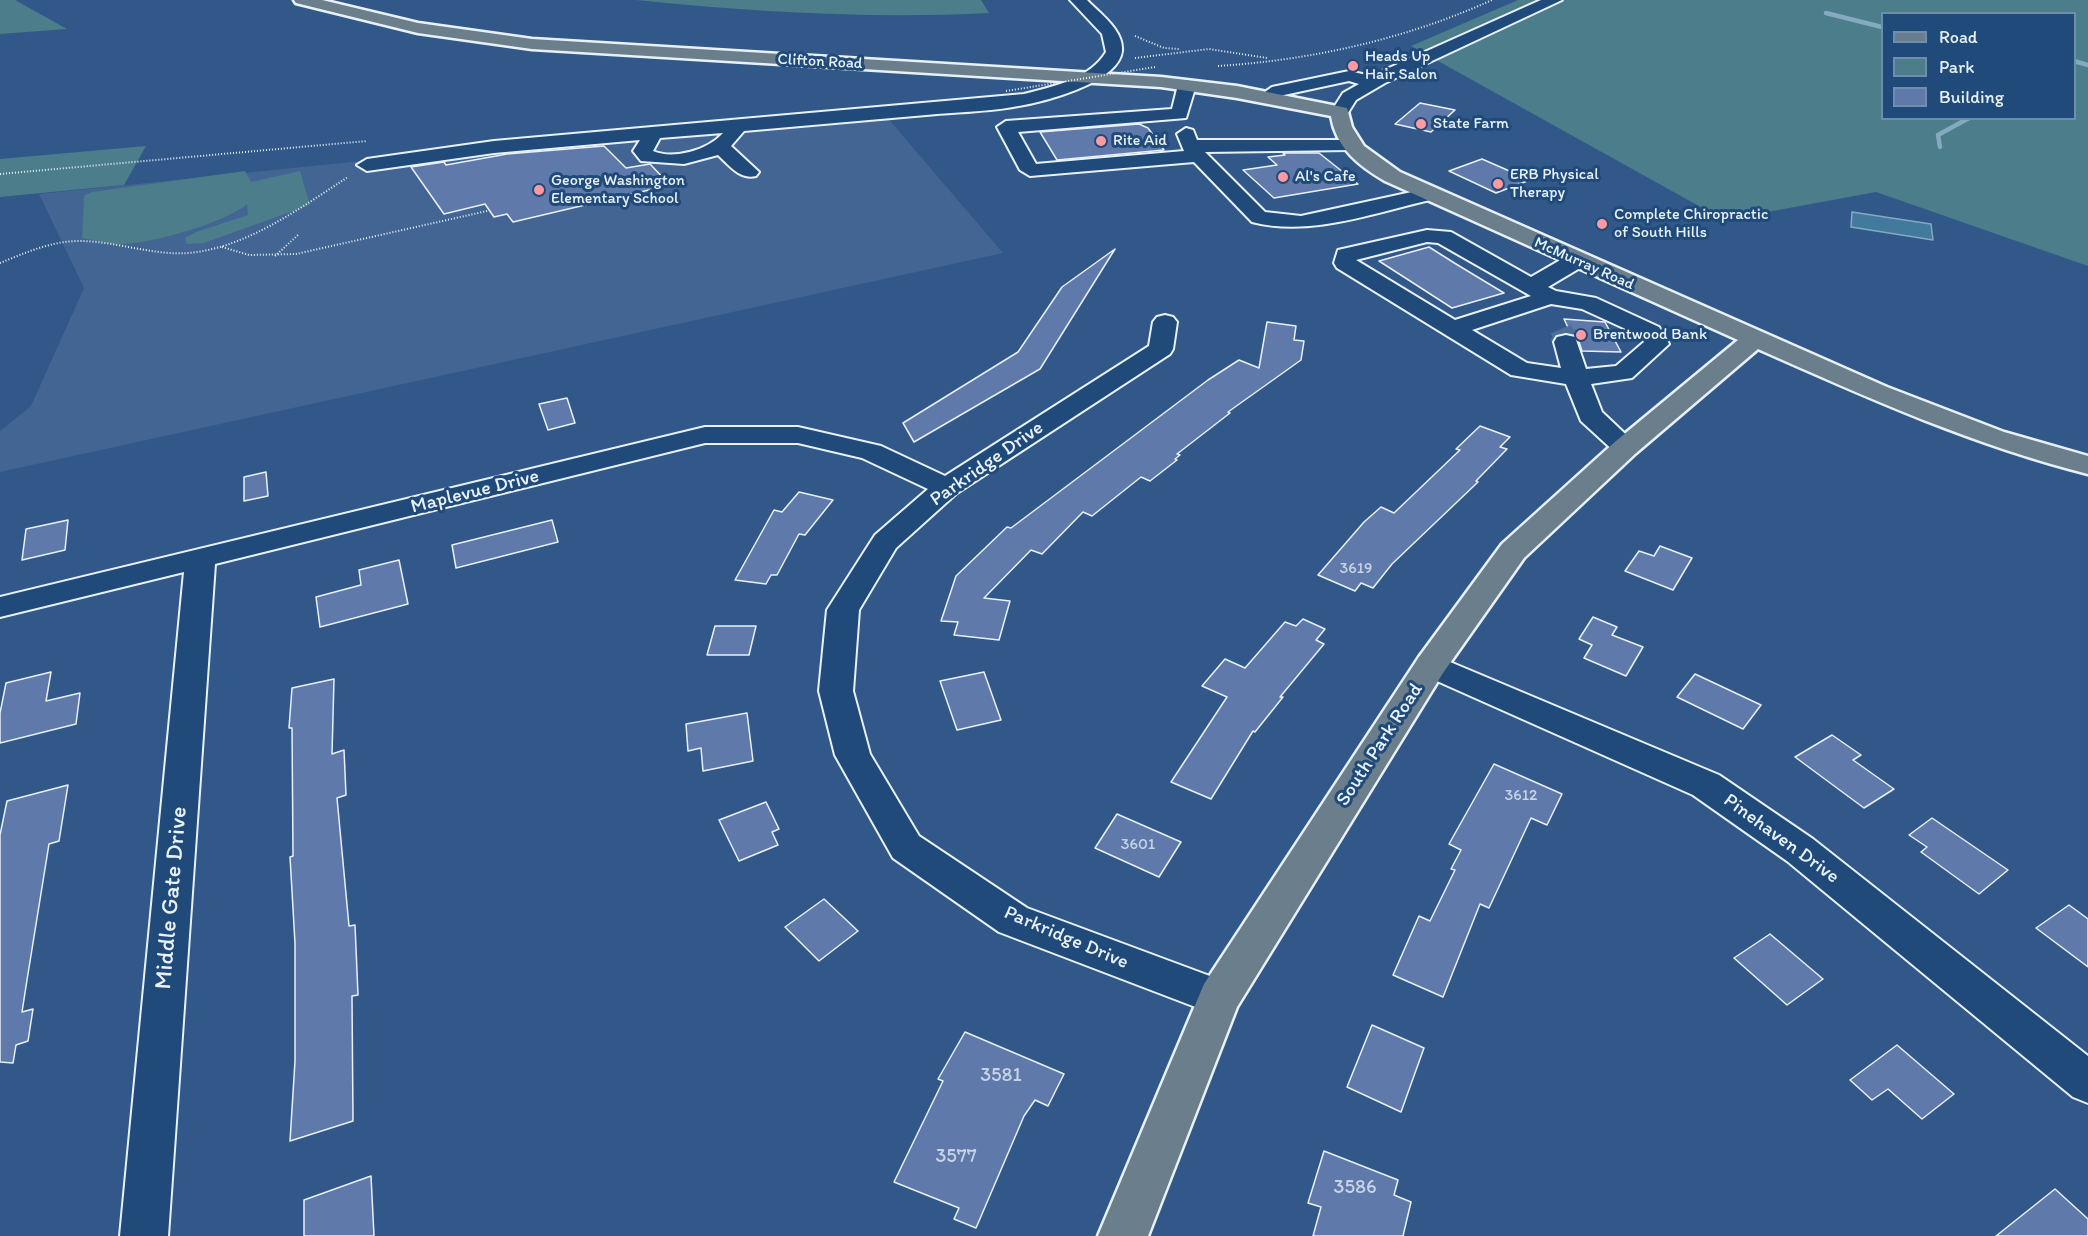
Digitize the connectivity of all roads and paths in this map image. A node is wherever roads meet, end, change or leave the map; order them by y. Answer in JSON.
{"nodes":[{"id":1,"x":302,"y":0,"type":"edge"},
{"id":2,"x":1078,"y":0,"type":"edge"},
{"id":3,"x":1492,"y":0,"type":"edge"},
{"id":4,"x":1554,"y":0,"type":"edge"},
{"id":5,"x":1105,"y":30,"type":"junction"},
{"id":6,"x":1186,"y":50,"type":"junction"},
{"id":7,"x":1281,"y":58,"type":"junction"},
{"id":8,"x":1108,"y":63,"type":"junction"},
{"id":9,"x":1215,"y":66,"type":"dead end"},
{"id":10,"x":1164,"y":67,"type":"dead end"},
{"id":11,"x":1089,"y":77,"type":"junction"},
{"id":12,"x":1373,"y":82,"type":"junction"},
{"id":13,"x":1187,"y":85,"type":"junction"},
{"id":14,"x":1006,"y":91,"type":"dead end"},
{"id":15,"x":1267,"y":97,"type":"junction"},
{"id":16,"x":1340,"y":112,"type":"junction"},
{"id":17,"x":1180,"y":114,"type":"junction"},
{"id":18,"x":738,"y":126,"type":"junction"},
{"id":19,"x":653,"y":133,"type":"junction"},
{"id":20,"x":1350,"y":144,"type":"junction"},
{"id":21,"x":720,"y":147,"type":"junction"},
{"id":22,"x":1194,"y":151,"type":"junction"},
{"id":23,"x":367,"y":165,"type":"joint"},
{"id":24,"x":749,"y":172,"type":"dead end"},
{"id":25,"x":1430,"y":194,"type":"junction"},
{"id":26,"x":486,"y":211,"type":"dead end"},
{"id":27,"x":298,"y":235,"type":"dead end"},
{"id":28,"x":221,"y":247,"type":"junction"},
{"id":29,"x":274,"y":256,"type":"junction"},
{"id":30,"x":1577,"y":260,"type":"junction"},
{"id":31,"x":0,"y":263,"type":"edge"},
{"id":32,"x":1541,"y":292,"type":"junction"},
{"id":33,"x":1165,"y":322,"type":"dead end"},
{"id":34,"x":1452,"y":329,"type":"junction"},
{"id":35,"x":1755,"y":339,"type":"junction"},
{"id":36,"x":1576,"y":378,"type":"junction"},
{"id":37,"x":1626,"y":447,"type":"junction"},
{"id":38,"x":2088,"y":465,"type":"edge"},
{"id":39,"x":947,"y":487,"type":"junction"},
{"id":40,"x":200,"y":560,"type":"junction"},
{"id":41,"x":0,"y":607,"type":"edge"},
{"id":42,"x":1431,"y":665,"type":"junction"},
{"id":43,"x":1218,"y":998,"type":"junction"},
{"id":44,"x":2088,"y":1083,"type":"edge"},
{"id":45,"x":144,"y":1236,"type":"edge"},
{"id":46,"x":1123,"y":1236,"type":"edge"}],
"edges":[{"from":1,"to":11,"type":"main road","name":"Clifton Road"},
{"from":2,"to":5,"type":"street"},
{"from":3,"to":7,"type":"path"},
{"from":4,"to":12,"type":"street"},
{"from":5,"to":6,"type":"path"},
{"from":5,"to":8,"type":"street"},
{"from":6,"to":7,"type":"path"},
{"from":6,"to":8,"type":"path"},
{"from":7,"to":9,"type":"path"},
{"from":8,"to":11,"type":"street"},
{"from":10,"to":14,"type":"path","bridge":true},
{"from":11,"to":13,"type":"main road","name":"Clifton Road"},
{"from":11,"to":18,"type":"street"},
{"from":12,"to":15,"type":"street"},
{"from":12,"to":16,"type":"street"},
{"from":13,"to":15,"type":"main road","name":"Clifton Road"},
{"from":13,"to":17,"type":"street"},
{"from":15,"to":16,"type":"main road","name":"Clifton Road"},
{"from":16,"to":20,"type":"main road"},
{"from":17,"to":22,"type":"street"},
{"from":17,"to":22,"type":"street"},
{"from":18,"to":19,"type":"street"},
{"from":18,"to":21,"type":"street"},
{"from":19,"to":21,"type":"street"},
{"from":19,"to":23,"type":"street"},
{"from":20,"to":22,"type":"street"},
{"from":20,"to":25,"type":"main road","name":"McMurray Road"},
{"from":21,"to":24,"type":"street"},
{"from":22,"to":25,"type":"street"},
{"from":23,"to":28,"type":"path"},
{"from":25,"to":30,"type":"main road","name":"McMurray Road"},
{"from":26,"to":29,"type":"path"},
{"from":27,"to":29,"type":"path"},
{"from":28,"to":29,"type":"path"},
{"from":28,"to":31,"type":"path"},
{"from":30,"to":32,"type":"street"},
{"from":30,"to":35,"type":"main road","name":"McMurray Road"},
{"from":32,"to":34,"type":"street"},
{"from":32,"to":34,"type":"street"},
{"from":32,"to":36,"type":"street"},
{"from":32,"to":36,"type":"street"},
{"from":33,"to":39,"type":"street","name":"Parkridge Drive"},
{"from":34,"to":36,"type":"street"},
{"from":35,"to":37,"type":"main road","name":"South Park Road"},
{"from":35,"to":38,"type":"main road","name":"McMurray Road"},
{"from":36,"to":37,"type":"street"},
{"from":37,"to":42,"type":"main road","name":"South Park Road"},
{"from":39,"to":40,"type":"street","name":"Maplevue Drive"},
{"from":39,"to":43,"type":"street","name":"Parkridge Drive"},
{"from":40,"to":41,"type":"street","name":"Maplevue Drive"},
{"from":40,"to":45,"type":"street","name":"Middle Gate Drive"},
{"from":42,"to":43,"type":"main road","name":"South Park Road"},
{"from":42,"to":44,"type":"street","name":"Pinehaven Drive"},
{"from":43,"to":46,"type":"main road","name":"South Park Road"}]}
